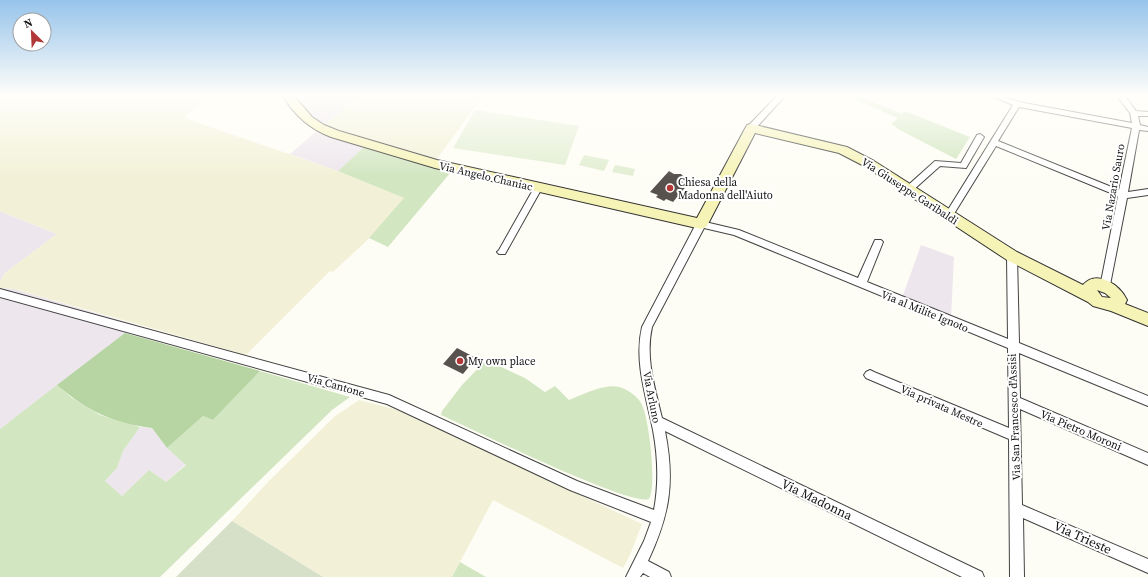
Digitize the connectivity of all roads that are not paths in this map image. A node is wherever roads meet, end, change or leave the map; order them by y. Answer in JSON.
{"nodes":[{"id":1,"x":311,"y":123,"type":"edge"},
{"id":2,"x":756,"y":123,"type":"edge"},
{"id":3,"x":1006,"y":123,"type":"edge"},
{"id":4,"x":1115,"y":123,"type":"edge"},
{"id":5,"x":1135,"y":123,"type":"edge"},
{"id":6,"x":1136,"y":127,"type":"junction"},
{"id":7,"x":751,"y":128,"type":"junction"},
{"id":8,"x":1148,"y":129,"type":"edge"},
{"id":9,"x":980,"y":136,"type":"dead end"},
{"id":10,"x":994,"y":142,"type":"junction"},
{"id":11,"x":538,"y":188,"type":"junction"},
{"id":12,"x":908,"y":190,"type":"junction"},
{"id":13,"x":1148,"y":192,"type":"edge"},
{"id":14,"x":1124,"y":195,"type":"junction"},
{"id":15,"x":949,"y":215,"type":"junction"},
{"id":16,"x":701,"y":224,"type":"junction"},
{"id":17,"x":878,"y":242,"type":"dead end"},
{"id":18,"x":502,"y":252,"type":"dead end"},
{"id":19,"x":1012,"y":256,"type":"junction"},
{"id":20,"x":861,"y":284,"type":"junction"},
{"id":21,"x":1100,"y":287,"type":"junction"},
{"id":22,"x":0,"y":293,"type":"edge"},
{"id":23,"x":1148,"y":320,"type":"edge"},
{"id":24,"x":1012,"y":346,"type":"junction"},
{"id":25,"x":870,"y":374,"type":"dead end"},
{"id":26,"x":1014,"y":401,"type":"junction"},
{"id":27,"x":1148,"y":401,"type":"edge"},
{"id":28,"x":657,"y":421,"type":"junction"},
{"id":29,"x":1014,"y":436,"type":"junction"},
{"id":30,"x":1148,"y":459,"type":"edge"},
{"id":31,"x":1017,"y":509,"type":"junction"},
{"id":32,"x":658,"y":517,"type":"junction"},
{"id":33,"x":640,"y":564,"type":"junction"},
{"id":34,"x":1148,"y":566,"type":"edge"},
{"id":35,"x":633,"y":577,"type":"edge"},
{"id":36,"x":664,"y":577,"type":"edge"},
{"id":37,"x":976,"y":577,"type":"edge"},
{"id":38,"x":1017,"y":577,"type":"edge"}],
"edges":[{"from":1,"to":11,"type":"street","name":"Via Angelo Chaniac"},
{"from":2,"to":7,"type":"street"},
{"from":3,"to":10,"type":"street"},
{"from":4,"to":6,"type":"street"},
{"from":5,"to":6,"type":"street","name":"Via Nazario Sauro"},
{"from":6,"to":8,"type":"street"},
{"from":6,"to":14,"type":"street","name":"Via Nazario Sauro"},
{"from":7,"to":12,"type":"street","name":"Via Giuseppe Garibaldi"},
{"from":7,"to":16,"type":"street"},
{"from":9,"to":12,"type":"street"},
{"from":10,"to":14,"type":"street"},
{"from":10,"to":15,"type":"street"},
{"from":11,"to":16,"type":"street","name":"Via Angelo Chaniac"},
{"from":11,"to":18,"type":"street"},
{"from":12,"to":15,"type":"street","name":"Via Giuseppe Garibaldi"},
{"from":13,"to":14,"type":"street"},
{"from":14,"to":21,"type":"street","name":"Via Nazario Sauro"},
{"from":15,"to":19,"type":"street","name":"Via Giuseppe Garibaldi"},
{"from":16,"to":20,"type":"street","name":"Via al Milite Ignoto"},
{"from":16,"to":28,"type":"street","name":"Via Arluno"},
{"from":17,"to":20,"type":"street"},
{"from":19,"to":21,"type":"street","name":"Via Giuseppe Garibaldi"},
{"from":19,"to":24,"type":"street","name":"Via San Francesco d'Assisi"},
{"from":20,"to":24,"type":"street","name":"Via al Milite Ignoto"},
{"from":21,"to":23,"type":"street","name":"Via Giuseppe Garibaldi"},
{"from":22,"to":32,"type":"street","name":"Via Cantone"},
{"from":24,"to":26,"type":"street","name":"Via San Francesco d'Assisi"},
{"from":24,"to":27,"type":"street","name":"Via al Milite Ignoto"},
{"from":25,"to":29,"type":"street","name":"Via privata Mestre"},
{"from":26,"to":29,"type":"street","name":"Via San Francesco d'Assisi"},
{"from":26,"to":30,"type":"street","name":"Via Pietro Moroni"},
{"from":28,"to":32,"type":"street","name":"Via Arluno"},
{"from":28,"to":37,"type":"street","name":"Via Madonna"},
{"from":29,"to":31,"type":"street","name":"Via San Francesco d'Assisi"},
{"from":31,"to":34,"type":"street","name":"Via Trieste"},
{"from":31,"to":38,"type":"street","name":"Via San Francesco d'Assisi"},
{"from":32,"to":33,"type":"street","name":"Via Arluno"},
{"from":33,"to":35,"type":"street","name":"Via Arluno"},
{"from":33,"to":36,"type":"street"}]}
